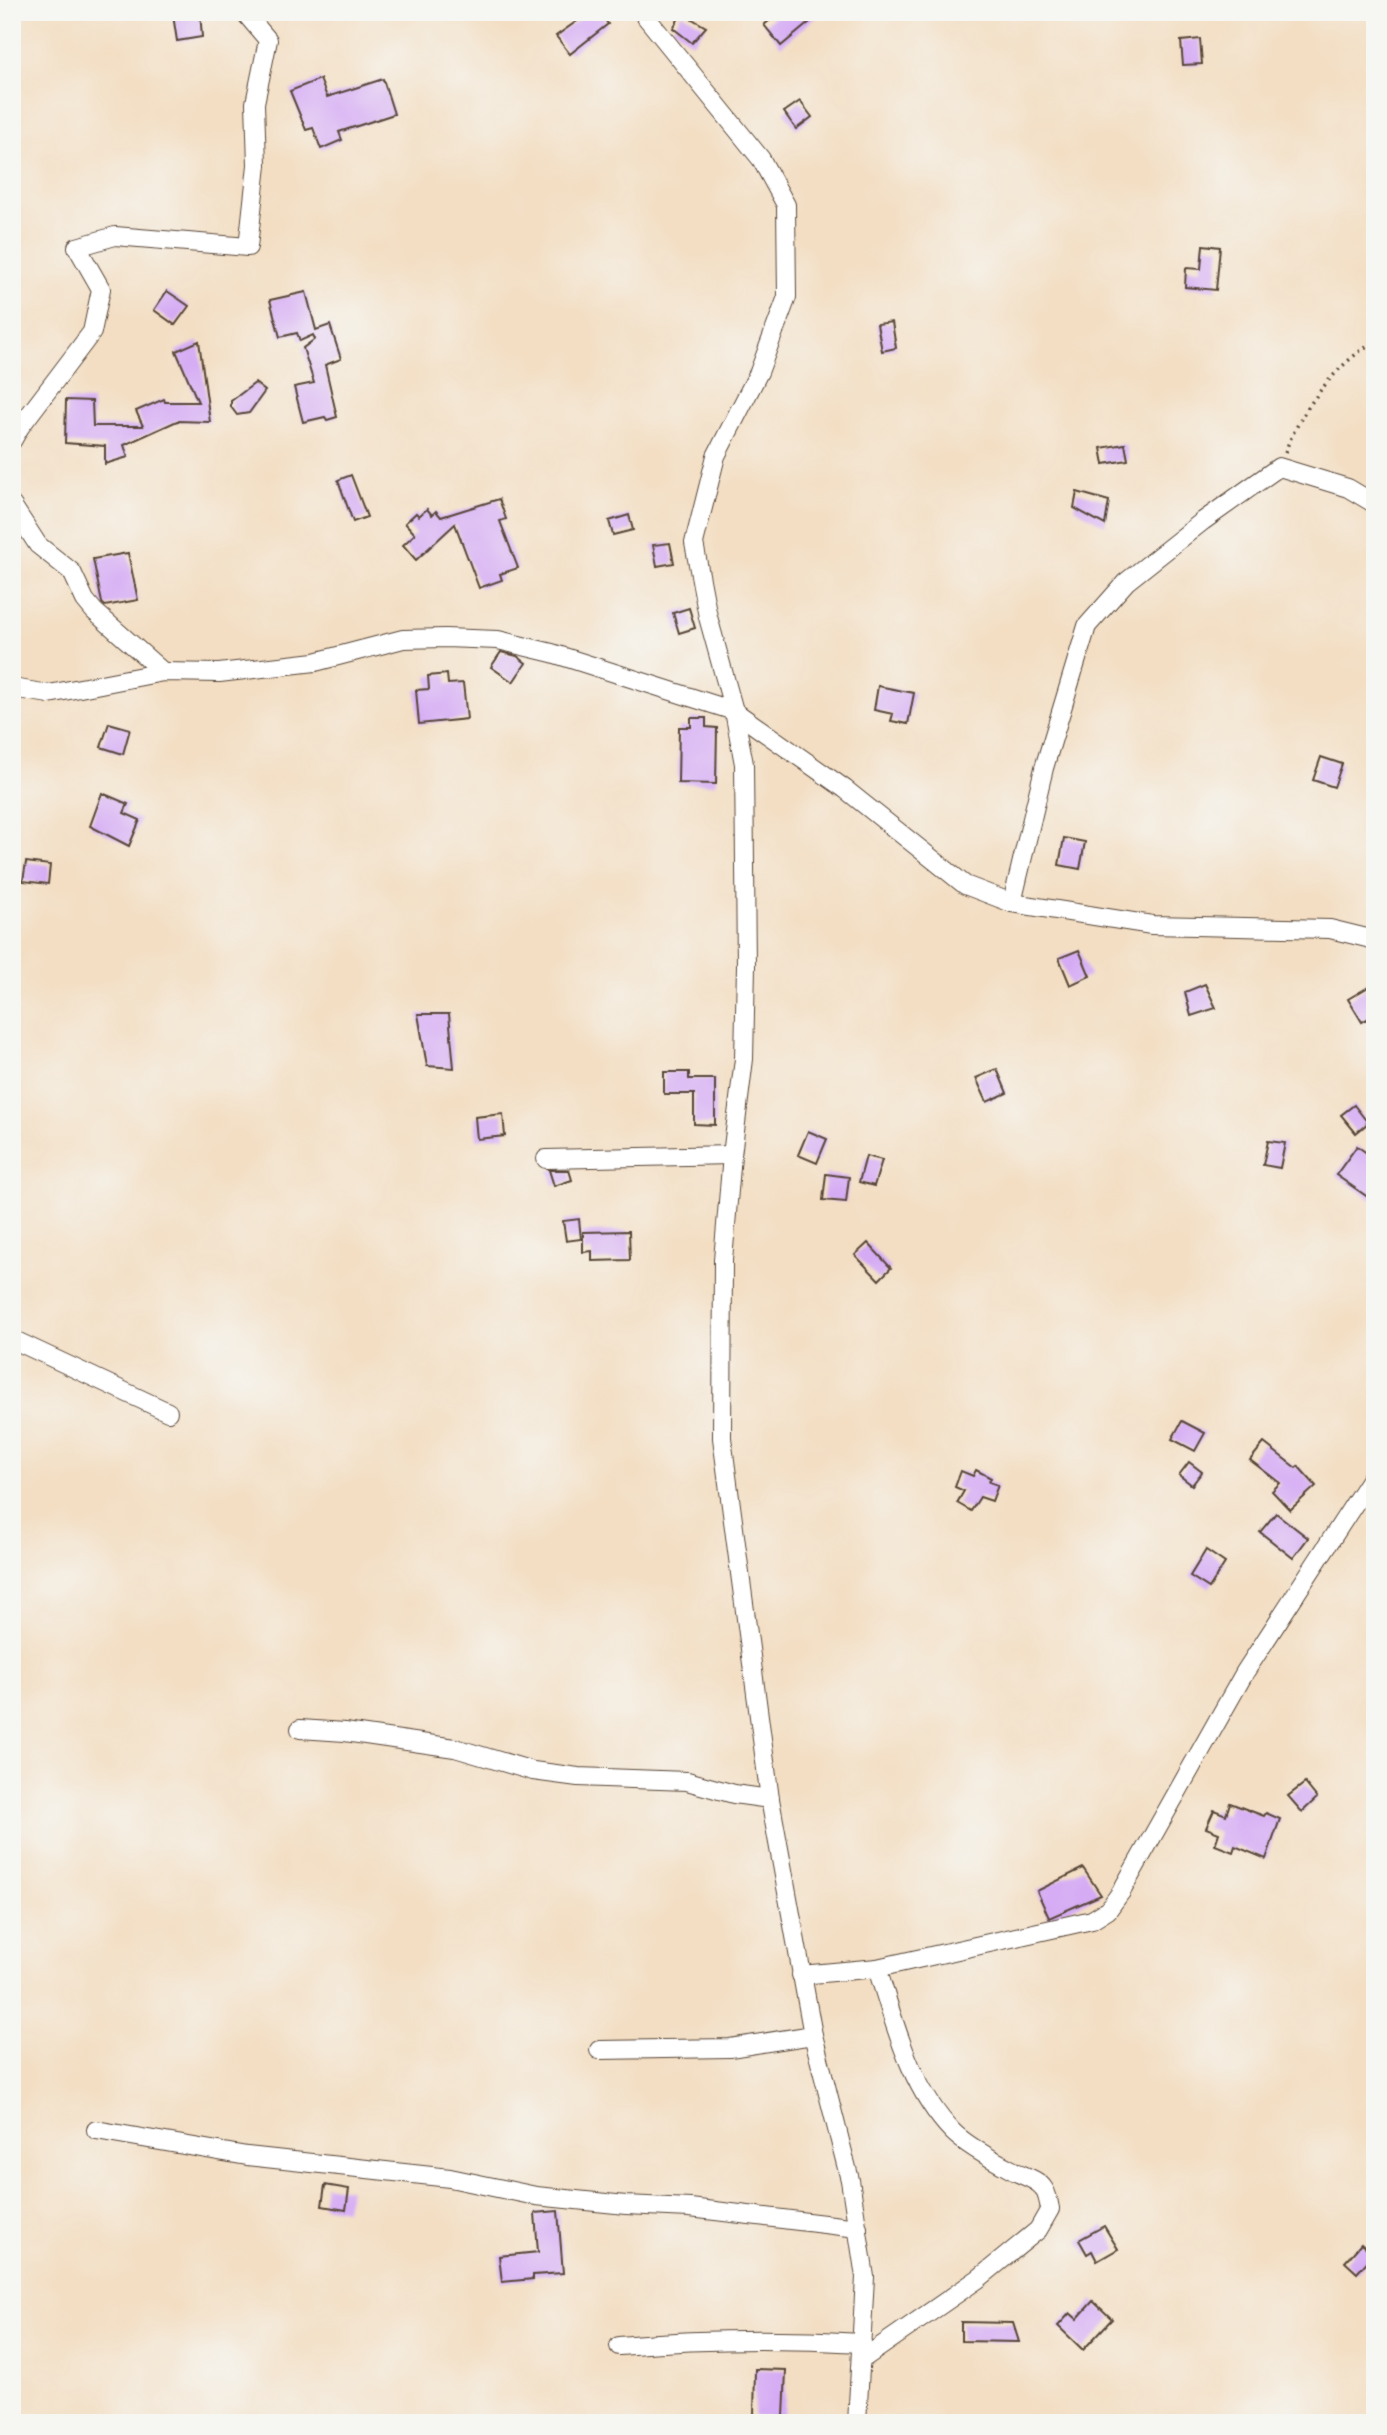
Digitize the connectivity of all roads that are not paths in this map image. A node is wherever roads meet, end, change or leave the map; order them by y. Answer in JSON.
{"nodes":[{"id":1,"x":247,"y":12,"type":"edge"},
{"id":2,"x":642,"y":12,"type":"edge"},
{"id":3,"x":12,"y":441,"type":"edge"},
{"id":4,"x":12,"y":505,"type":"edge"},
{"id":5,"x":1375,"y":505,"type":"edge"},
{"id":6,"x":163,"y":672,"type":"junction"},
{"id":7,"x":12,"y":688,"type":"edge"},
{"id":8,"x":734,"y":711,"type":"junction"},
{"id":9,"x":1012,"y":903,"type":"junction"},
{"id":10,"x":1375,"y":940,"type":"edge"},
{"id":11,"x":732,"y":1155,"type":"junction"},
{"id":12,"x":546,"y":1159,"type":"dead end"},
{"id":13,"x":12,"y":1339,"type":"edge"},
{"id":14,"x":168,"y":1412,"type":"dead end"},
{"id":15,"x":1375,"y":1472,"type":"edge"},
{"id":16,"x":300,"y":1729,"type":"dead end"},
{"id":17,"x":771,"y":1799,"type":"junction"},
{"id":18,"x":877,"y":1968,"type":"junction"},
{"id":19,"x":801,"y":1975,"type":"junction"},
{"id":20,"x":813,"y":2035,"type":"junction"},
{"id":21,"x":599,"y":2050,"type":"dead end"},
{"id":22,"x":96,"y":2130,"type":"dead end"},
{"id":23,"x":858,"y":2228,"type":"junction"},
{"id":24,"x":619,"y":2346,"type":"dead end"},
{"id":25,"x":862,"y":2352,"type":"junction"},
{"id":26,"x":857,"y":2423,"type":"edge"}],
"edges":[{"from":1,"to":3,"type":"street"},
{"from":2,"to":8,"type":"street"},
{"from":4,"to":6,"type":"street"},
{"from":5,"to":9,"type":"street"},
{"from":6,"to":7,"type":"street"},
{"from":6,"to":8,"type":"street"},
{"from":8,"to":9,"type":"street"},
{"from":8,"to":11,"type":"street"},
{"from":9,"to":10,"type":"street"},
{"from":11,"to":12,"type":"street"},
{"from":11,"to":17,"type":"street"},
{"from":13,"to":14,"type":"street"},
{"from":15,"to":18,"type":"street"},
{"from":16,"to":17,"type":"street"},
{"from":17,"to":19,"type":"street"},
{"from":18,"to":19,"type":"street"},
{"from":18,"to":25,"type":"street"},
{"from":19,"to":20,"type":"street"},
{"from":20,"to":21,"type":"street"},
{"from":20,"to":23,"type":"street"},
{"from":22,"to":23,"type":"street"},
{"from":23,"to":25,"type":"street"},
{"from":24,"to":25,"type":"street"},
{"from":25,"to":26,"type":"street"}]}
